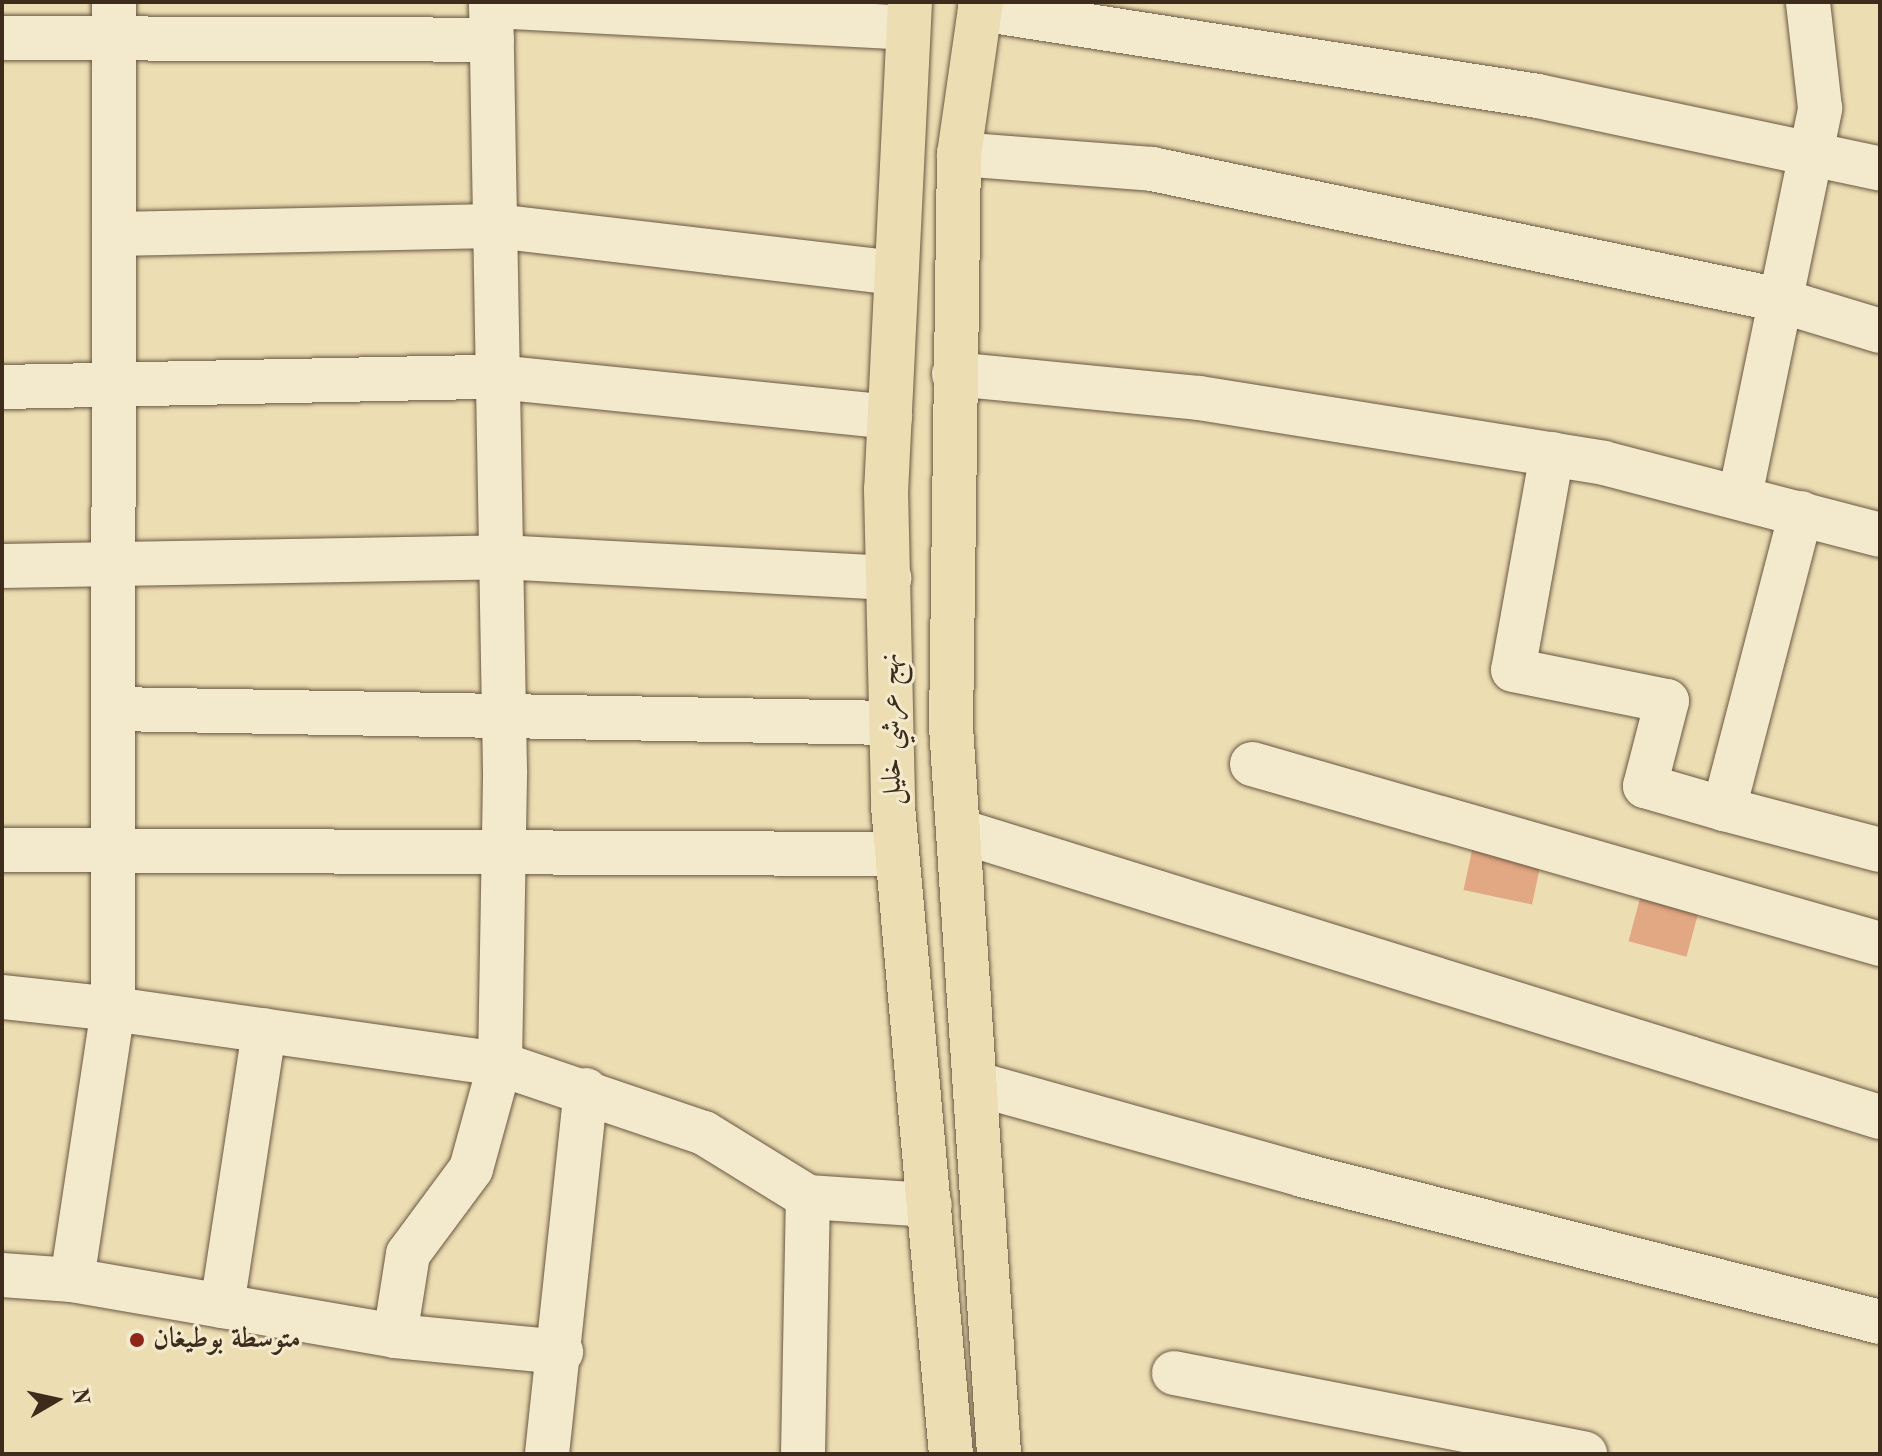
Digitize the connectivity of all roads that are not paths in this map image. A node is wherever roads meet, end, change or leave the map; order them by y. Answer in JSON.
{"nodes":[{"id":1,"x":1808,"y":2,"type":"edge"},
{"id":2,"x":980,"y":5,"type":"edge"},
{"id":3,"x":907,"y":15,"type":"edge"},
{"id":4,"x":491,"y":16,"type":"edge"},
{"id":5,"x":114,"y":21,"type":"edge"},
{"id":6,"x":2,"y":38,"type":"edge"},
{"id":7,"x":1811,"y":153,"type":"junction"},
{"id":8,"x":959,"y":154,"type":"junction"},
{"id":9,"x":1880,"y":169,"type":"edge"},
{"id":10,"x":495,"y":226,"type":"junction"},
{"id":11,"x":114,"y":234,"type":"junction"},
{"id":12,"x":894,"y":273,"type":"junction"},
{"id":13,"x":1775,"y":299,"type":"junction"},
{"id":14,"x":1880,"y":331,"type":"edge"},
{"id":15,"x":954,"y":374,"type":"junction"},
{"id":16,"x":498,"y":377,"type":"junction"},
{"id":17,"x":114,"y":384,"type":"junction"},
{"id":18,"x":2,"y":387,"type":"edge"},
{"id":19,"x":890,"y":417,"type":"junction"},
{"id":20,"x":1552,"y":454,"type":"junction"},
{"id":21,"x":1740,"y":496,"type":"junction"},
{"id":22,"x":1801,"y":513,"type":"junction"},
{"id":23,"x":1880,"y":535,"type":"edge"},
{"id":24,"x":501,"y":557,"type":"junction"},
{"id":25,"x":2,"y":566,"type":"edge"},
{"id":26,"x":113,"y":568,"type":"junction"},
{"id":27,"x":889,"y":578,"type":"junction"},
{"id":28,"x":113,"y":709,"type":"junction"},
{"id":29,"x":504,"y":713,"type":"junction"},
{"id":30,"x":891,"y":723,"type":"junction"},
{"id":31,"x":1252,"y":764,"type":"dead end"},
{"id":32,"x":1724,"y":809,"type":"junction"},
{"id":33,"x":963,"y":832,"type":"junction"},
{"id":34,"x":2,"y":850,"type":"edge"},
{"id":35,"x":1880,"y":850,"type":"edge"},
{"id":36,"x":113,"y":851,"type":"junction"},
{"id":37,"x":503,"y":852,"type":"junction"},
{"id":38,"x":897,"y":854,"type":"junction"},
{"id":39,"x":1880,"y":944,"type":"edge"},
{"id":40,"x":2,"y":997,"type":"edge"},
{"id":41,"x":113,"y":1009,"type":"junction"},
{"id":42,"x":264,"y":1030,"type":"junction"},
{"id":43,"x":500,"y":1064,"type":"junction"},
{"id":44,"x":977,"y":1084,"type":"junction"},
{"id":45,"x":586,"y":1090,"type":"junction"},
{"id":46,"x":1880,"y":1117,"type":"edge"},
{"id":47,"x":808,"y":1197,"type":"junction"},
{"id":48,"x":930,"y":1205,"type":"junction"},
{"id":49,"x":2,"y":1275,"type":"edge"},
{"id":50,"x":72,"y":1280,"type":"junction"},
{"id":51,"x":222,"y":1306,"type":"junction"},
{"id":52,"x":1880,"y":1322,"type":"edge"},
{"id":53,"x":395,"y":1336,"type":"junction"},
{"id":54,"x":561,"y":1352,"type":"junction"},
{"id":55,"x":1174,"y":1373,"type":"dead end"},
{"id":56,"x":547,"y":1454,"type":"edge"},
{"id":57,"x":803,"y":1454,"type":"edge"},
{"id":58,"x":951,"y":1454,"type":"edge"},
{"id":59,"x":999,"y":1454,"type":"edge"},
{"id":60,"x":1585,"y":1454,"type":"edge"}],
"edges":[{"from":1,"to":7,"type":"street"},
{"from":2,"to":7,"type":"street"},
{"from":2,"to":8,"type":"highway"},
{"from":3,"to":4,"type":"street"},
{"from":3,"to":12,"type":"highway","name":"نهج عرشي خليل"},
{"from":4,"to":5,"type":"street"},
{"from":4,"to":10,"type":"street"},
{"from":5,"to":6,"type":"street"},
{"from":5,"to":11,"type":"street"},
{"from":7,"to":9,"type":"street"},
{"from":7,"to":13,"type":"street"},
{"from":8,"to":13,"type":"street"},
{"from":8,"to":15,"type":"highway"},
{"from":10,"to":11,"type":"street"},
{"from":10,"to":12,"type":"street"},
{"from":10,"to":16,"type":"street"},
{"from":11,"to":17,"type":"street"},
{"from":12,"to":19,"type":"highway","name":"نهج عرشي خليل"},
{"from":13,"to":14,"type":"street"},
{"from":13,"to":21,"type":"street"},
{"from":15,"to":20,"type":"street"},
{"from":15,"to":33,"type":"highway"},
{"from":16,"to":17,"type":"street"},
{"from":16,"to":19,"type":"street"},
{"from":16,"to":24,"type":"street"},
{"from":17,"to":18,"type":"street"},
{"from":17,"to":26,"type":"street"},
{"from":19,"to":27,"type":"highway","name":"نهج عرشي خليل"},
{"from":20,"to":21,"type":"street"},
{"from":20,"to":32,"type":"street"},
{"from":21,"to":22,"type":"street"},
{"from":22,"to":23,"type":"street"},
{"from":22,"to":32,"type":"street"},
{"from":24,"to":26,"type":"street"},
{"from":24,"to":27,"type":"street"},
{"from":24,"to":29,"type":"street"},
{"from":25,"to":26,"type":"street"},
{"from":26,"to":28,"type":"street"},
{"from":27,"to":30,"type":"highway","name":"نهج عرشي خليل"},
{"from":28,"to":29,"type":"street"},
{"from":28,"to":36,"type":"street"},
{"from":29,"to":30,"type":"street"},
{"from":29,"to":37,"type":"street"},
{"from":30,"to":38,"type":"highway","name":"نهج عرشي خليل"},
{"from":31,"to":39,"type":"street"},
{"from":32,"to":35,"type":"street"},
{"from":33,"to":44,"type":"highway"},
{"from":33,"to":46,"type":"street"},
{"from":34,"to":36,"type":"street"},
{"from":36,"to":37,"type":"street"},
{"from":36,"to":41,"type":"street"},
{"from":37,"to":38,"type":"street"},
{"from":37,"to":43,"type":"street"},
{"from":38,"to":48,"type":"highway","name":"نهج عرشي خليل"},
{"from":40,"to":41,"type":"street"},
{"from":41,"to":42,"type":"street"},
{"from":41,"to":50,"type":"street"},
{"from":42,"to":43,"type":"street"},
{"from":42,"to":51,"type":"street"},
{"from":43,"to":45,"type":"street"},
{"from":43,"to":53,"type":"street"},
{"from":44,"to":52,"type":"street"},
{"from":44,"to":59,"type":"highway"},
{"from":45,"to":47,"type":"street"},
{"from":45,"to":54,"type":"street"},
{"from":47,"to":48,"type":"street"},
{"from":47,"to":57,"type":"street"},
{"from":48,"to":58,"type":"highway","name":"نهج عرشي خليل"},
{"from":49,"to":50,"type":"street"},
{"from":50,"to":51,"type":"street"},
{"from":51,"to":53,"type":"street"},
{"from":53,"to":54,"type":"street"},
{"from":54,"to":56,"type":"street"},
{"from":55,"to":60,"type":"street"}]}
